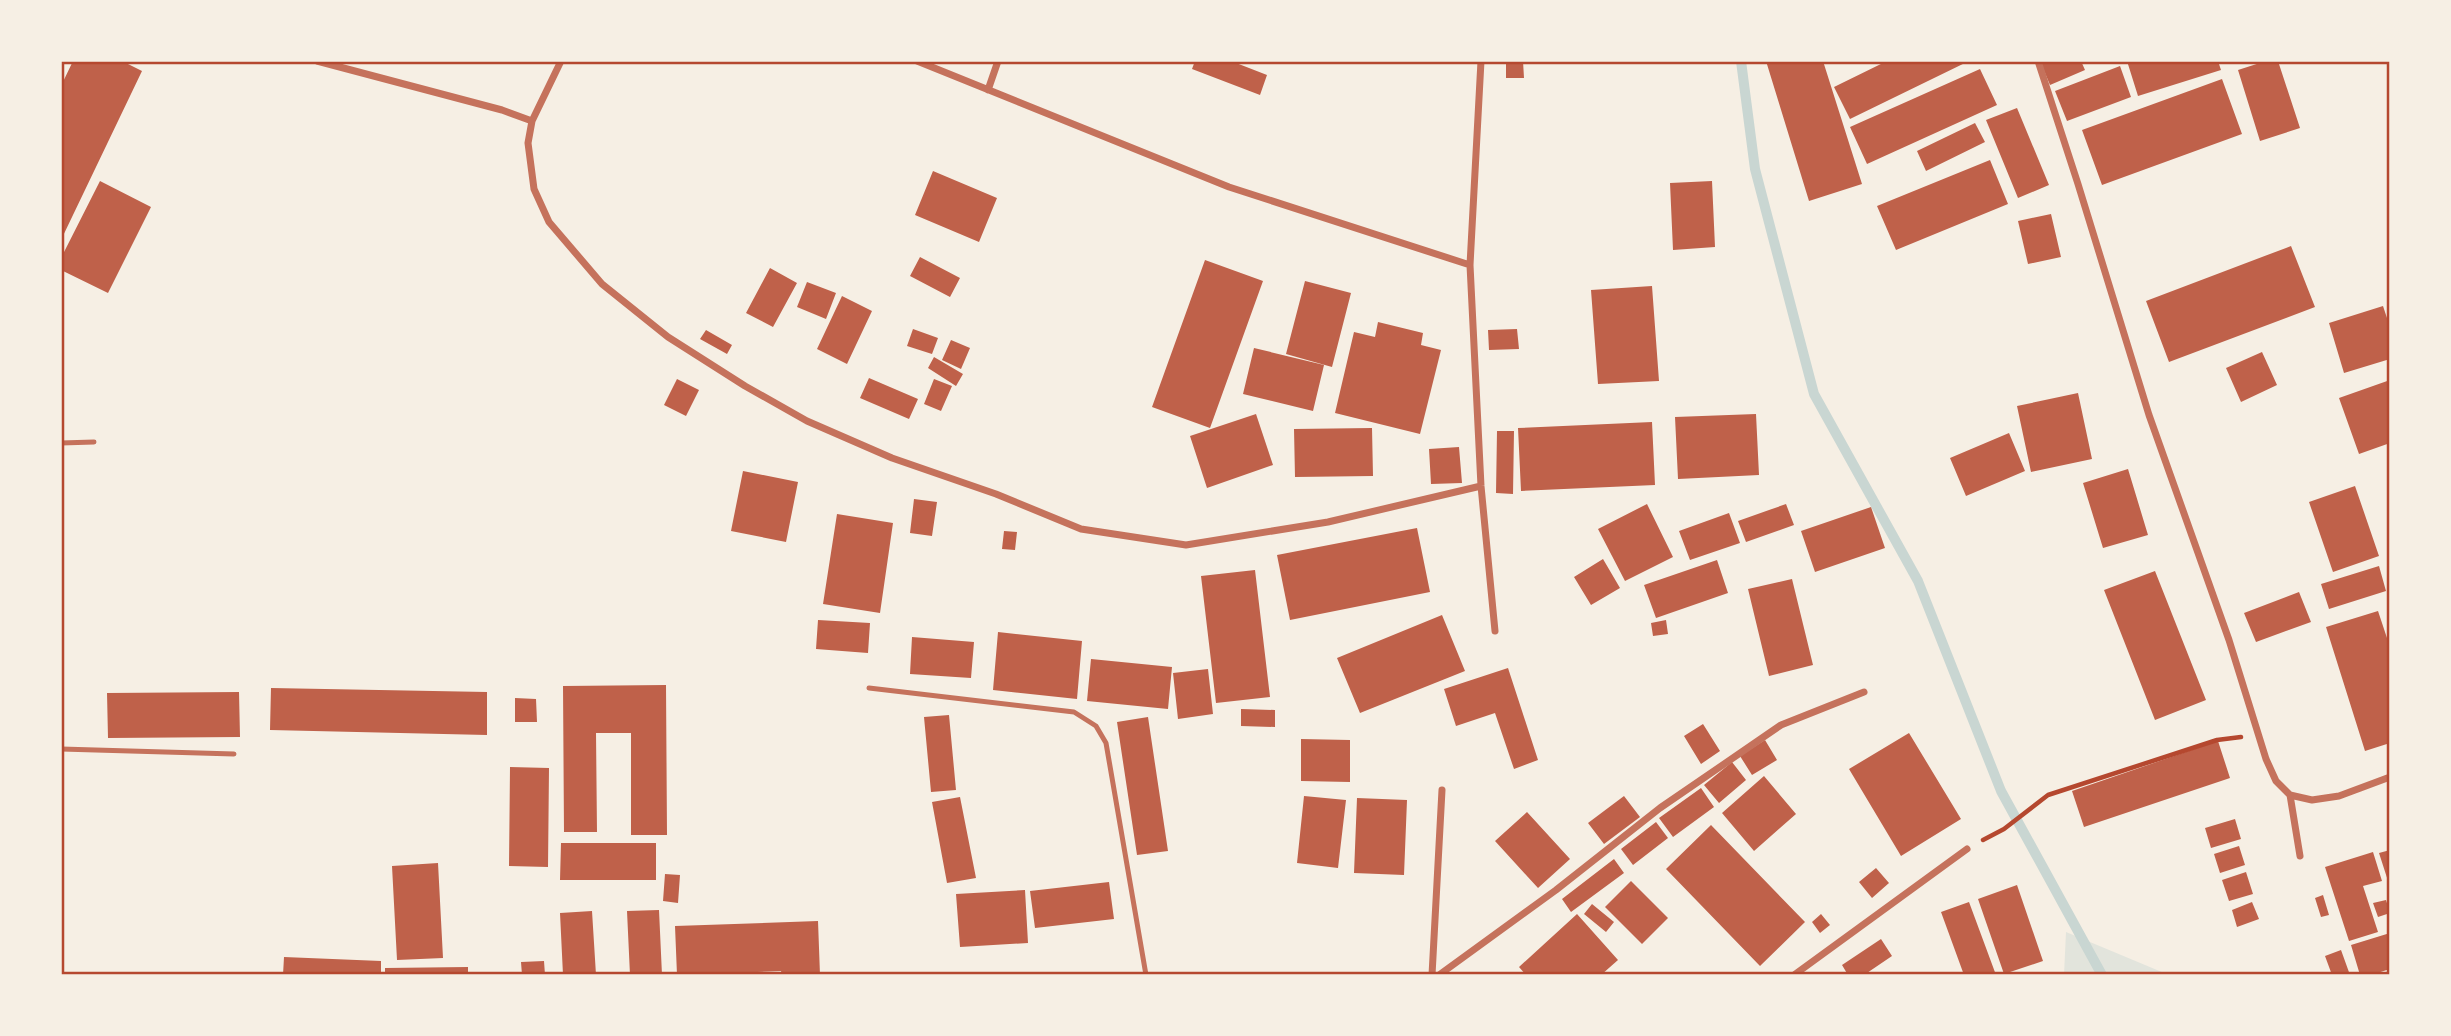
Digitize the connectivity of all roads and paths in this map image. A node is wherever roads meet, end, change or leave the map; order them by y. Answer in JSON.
{"nodes":[{"id":1,"x":317,"y":61,"type":"edge"},
{"id":2,"x":561,"y":61,"type":"edge"},
{"id":3,"x":917,"y":61,"type":"edge"},
{"id":4,"x":998,"y":61,"type":"edge"},
{"id":5,"x":1481,"y":61,"type":"edge"},
{"id":6,"x":2038,"y":61,"type":"edge"},
{"id":7,"x":988,"y":90,"type":"junction"},
{"id":8,"x":532,"y":121,"type":"junction"},
{"id":9,"x":1470,"y":265,"type":"junction"},
{"id":10,"x":94,"y":442,"type":"dead end"},
{"id":11,"x":61,"y":443,"type":"edge"},
{"id":12,"x":1481,"y":486,"type":"junction"},
{"id":13,"x":1495,"y":631,"type":"dead end"},
{"id":14,"x":869,"y":688,"type":"dead end"},
{"id":15,"x":1864,"y":692,"type":"dead end"},
{"id":16,"x":2259,"y":735,"type":"junction"},
{"id":17,"x":61,"y":749,"type":"edge"},
{"id":18,"x":234,"y":754,"type":"dead end"},
{"id":19,"x":2390,"y":777,"type":"edge"},
{"id":20,"x":1442,"y":790,"type":"dead end"},
{"id":21,"x":2290,"y":795,"type":"junction"},
{"id":22,"x":2004,"y":829,"type":"dead end"},
{"id":23,"x":1967,"y":849,"type":"dead end"},
{"id":24,"x":2300,"y":856,"type":"dead end"},
{"id":25,"x":1146,"y":975,"type":"edge"},
{"id":26,"x":1432,"y":975,"type":"edge"},
{"id":27,"x":1439,"y":975,"type":"edge"},
{"id":28,"x":1794,"y":975,"type":"edge"}],
"edges":[{"from":1,"to":8,"type":"street"},
{"from":2,"to":8,"type":"street"},
{"from":3,"to":7,"type":"street"},
{"from":4,"to":7,"type":"street"},
{"from":5,"to":9,"type":"street"},
{"from":6,"to":16,"type":"street"},
{"from":7,"to":9,"type":"street"},
{"from":8,"to":12,"type":"street"},
{"from":9,"to":12,"type":"street"},
{"from":10,"to":11,"type":"lane"},
{"from":12,"to":13,"type":"street"},
{"from":14,"to":25,"type":"lane"},
{"from":15,"to":27,"type":"street"},
{"from":16,"to":21,"type":"street"},
{"from":16,"to":22,"type":"path"},
{"from":17,"to":18,"type":"lane"},
{"from":19,"to":21,"type":"street"},
{"from":20,"to":26,"type":"street"},
{"from":21,"to":24,"type":"street"},
{"from":23,"to":28,"type":"street"}]}
